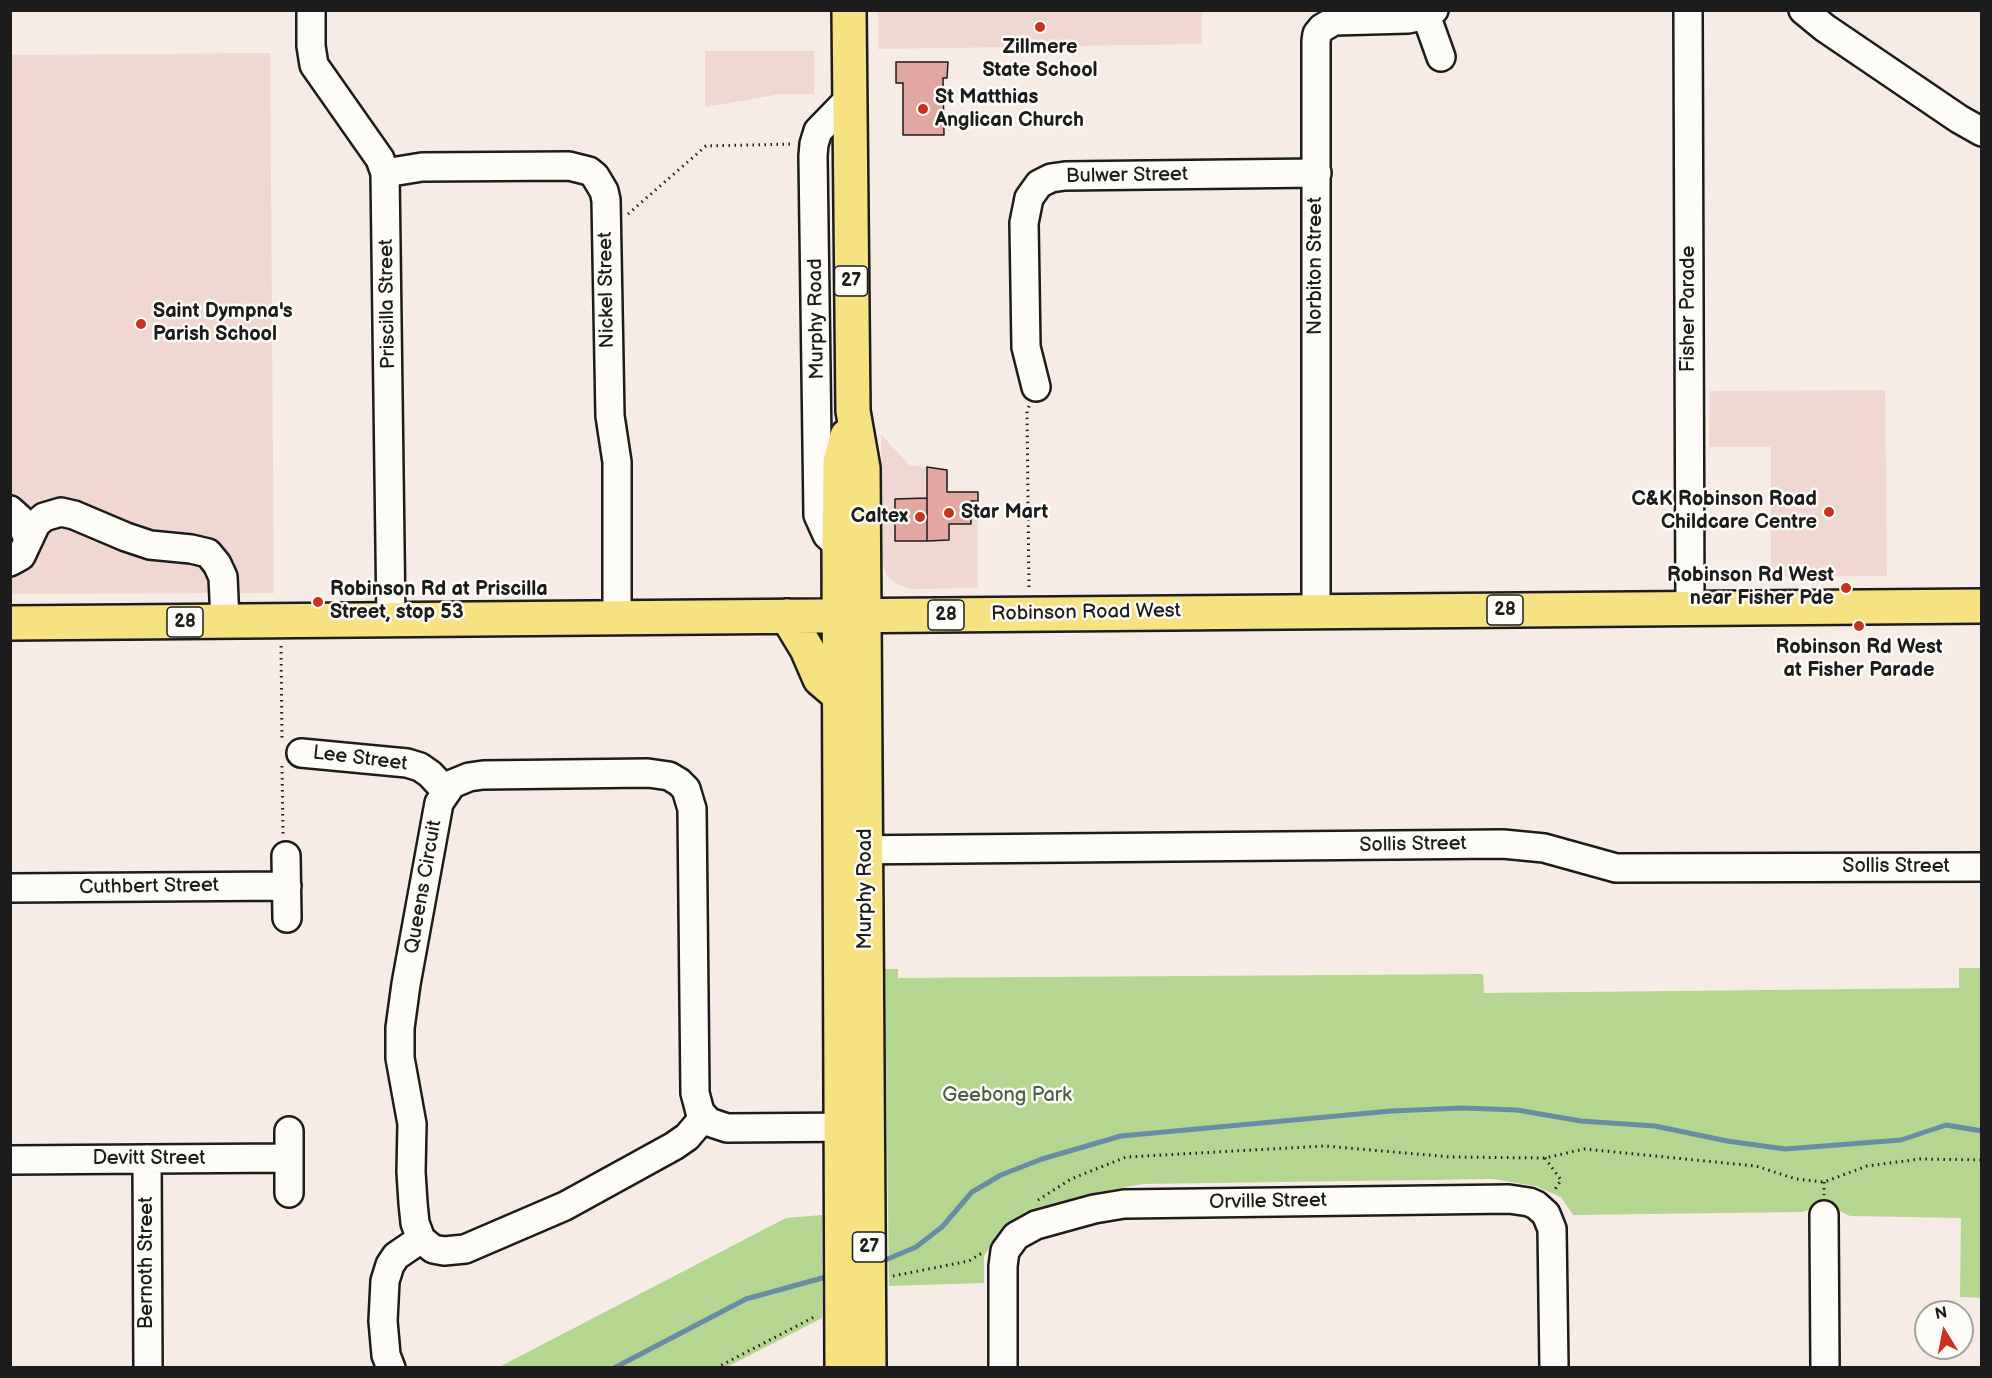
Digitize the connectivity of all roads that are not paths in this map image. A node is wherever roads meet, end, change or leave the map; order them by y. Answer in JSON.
{"nodes":[{"id":1,"x":311,"y":10,"type":"edge"},
{"id":2,"x":849,"y":10,"type":"edge"},
{"id":3,"x":1688,"y":10,"type":"edge"},
{"id":4,"x":1803,"y":10,"type":"edge"},
{"id":5,"x":1430,"y":13,"type":"edge"},
{"id":6,"x":1442,"y":57,"type":"dead end"},
{"id":7,"x":850,"y":98,"type":"junction"},
{"id":8,"x":1982,"y":132,"type":"edge"},
{"id":9,"x":386,"y":173,"type":"junction"},
{"id":10,"x":1317,"y":173,"type":"junction"},
{"id":11,"x":1036,"y":387,"type":"road end"},
{"id":12,"x":853,"y":411,"type":"junction"},
{"id":13,"x":10,"y":510,"type":"edge"},
{"id":14,"x":27,"y":540,"type":"junction"},
{"id":15,"x":838,"y":546,"type":"junction"},
{"id":16,"x":10,"y":562,"type":"edge"},
{"id":17,"x":1982,"y":606,"type":"edge"},
{"id":18,"x":1690,"y":608,"type":"junction"},
{"id":19,"x":1316,"y":611,"type":"junction"},
{"id":20,"x":851,"y":615,"type":"junction"},
{"id":21,"x":787,"y":616,"type":"junction"},
{"id":22,"x":617,"y":618,"type":"junction"},
{"id":23,"x":391,"y":620,"type":"junction"},
{"id":24,"x":225,"y":621,"type":"junction"},
{"id":25,"x":10,"y":622,"type":"edge"},
{"id":26,"x":840,"y":696,"type":"junction"},
{"id":27,"x":301,"y":753,"type":"dead end"},
{"id":28,"x":446,"y":791,"type":"junction"},
{"id":29,"x":853,"y":850,"type":"junction"},
{"id":30,"x":286,"y":856,"type":"dead end"},
{"id":31,"x":1982,"y":867,"type":"edge"},
{"id":32,"x":287,"y":886,"type":"junction"},
{"id":33,"x":10,"y":888,"type":"edge"},
{"id":34,"x":287,"y":918,"type":"dead end"},
{"id":35,"x":704,"y":1117,"type":"junction"},
{"id":36,"x":854,"y":1127,"type":"junction"},
{"id":37,"x":147,"y":1159,"type":"junction"},
{"id":38,"x":10,"y":1160,"type":"edge"},
{"id":39,"x":289,"y":1192,"type":"dead end"},
{"id":40,"x":1824,"y":1215,"type":"dead end"},
{"id":41,"x":421,"y":1239,"type":"junction"},
{"id":42,"x":148,"y":1368,"type":"edge"},
{"id":43,"x":391,"y":1368,"type":"edge"},
{"id":44,"x":842,"y":1368,"type":"edge"},
{"id":45,"x":869,"y":1368,"type":"edge"},
{"id":46,"x":1003,"y":1368,"type":"edge"},
{"id":47,"x":1554,"y":1368,"type":"edge"},
{"id":48,"x":1825,"y":1368,"type":"edge"}],
"edges":[{"from":1,"to":9,"type":"street","name":"Priscilla Street"},
{"from":2,"to":7,"type":"main road","name":"Murphy Road","number":"27"},
{"from":3,"to":18,"type":"street","name":"Fisher Parade"},
{"from":4,"to":8,"type":"street"},
{"from":5,"to":6,"type":"street","name":"Norbiton Street"},
{"from":5,"to":10,"type":"street","name":"Norbiton Street"},
{"from":7,"to":12,"type":"main road","name":"Murphy Road","number":"27"},
{"from":7,"to":15,"type":"street","name":"Murphy Road"},
{"from":9,"to":22,"type":"street","name":"Nickel Street"},
{"from":9,"to":23,"type":"street","name":"Priscilla Street"},
{"from":10,"to":11,"type":"street","name":"Bulwer Street"},
{"from":10,"to":19,"type":"street","name":"Norbiton Street"},
{"from":12,"to":15,"type":"main road","name":"Murphy Road","number":"27"},
{"from":12,"to":20,"type":"main road","name":"Murphy Road","number":"27"},
{"from":13,"to":14,"type":"street"},
{"from":14,"to":16,"type":"street"},
{"from":14,"to":24,"type":"street"},
{"from":15,"to":20,"type":"main road","name":"Murphy Road","number":"27"},
{"from":17,"to":18,"type":"main road","name":"Robinson Road West","number":"28"},
{"from":18,"to":19,"type":"main road","name":"Robinson Road West","number":"28"},
{"from":19,"to":20,"type":"main road","name":"Robinson Road West","number":"28"},
{"from":20,"to":21,"type":"main road","name":"Robinson Road West","number":"28"},
{"from":20,"to":26,"type":"main road","name":"Murphy Road","number":"27"},
{"from":20,"to":29,"type":"main road","name":"Murphy Road","number":"27"},
{"from":21,"to":22,"type":"main road","name":"Robinson Road West","number":"28"},
{"from":21,"to":26,"type":"main road"},
{"from":22,"to":23,"type":"main road","name":"Robinson Road West","number":"28"},
{"from":23,"to":24,"type":"main road","name":"Robinson Road West","number":"28"},
{"from":24,"to":25,"type":"main road","name":"Robinson Road West","number":"28"},
{"from":26,"to":29,"type":"main road","name":"Murphy Road","number":"27"},
{"from":27,"to":28,"type":"street","name":"Lee Street"},
{"from":28,"to":35,"type":"street"},
{"from":28,"to":41,"type":"street","name":"Queens Circuit"},
{"from":29,"to":31,"type":"street","name":"Sollis Street"},
{"from":29,"to":36,"type":"main road","name":"Murphy Road","number":"27"},
{"from":30,"to":32,"type":"street"},
{"from":32,"to":33,"type":"street","name":"Cuthbert Street"},
{"from":32,"to":34,"type":"street"},
{"from":35,"to":36,"type":"street"},
{"from":35,"to":41,"type":"street"},
{"from":36,"to":44,"type":"main road","name":"Murphy Road","number":"27"},
{"from":36,"to":45,"type":"main road","name":"Murphy Road","number":"27"},
{"from":37,"to":38,"type":"street","name":"Devitt Street"},
{"from":37,"to":39,"type":"street","name":"Devitt Street"},
{"from":37,"to":42,"type":"street","name":"Bernoth Street"},
{"from":40,"to":48,"type":"street"},
{"from":41,"to":43,"type":"street"},
{"from":46,"to":47,"type":"street","name":"Orville Street"}]}
